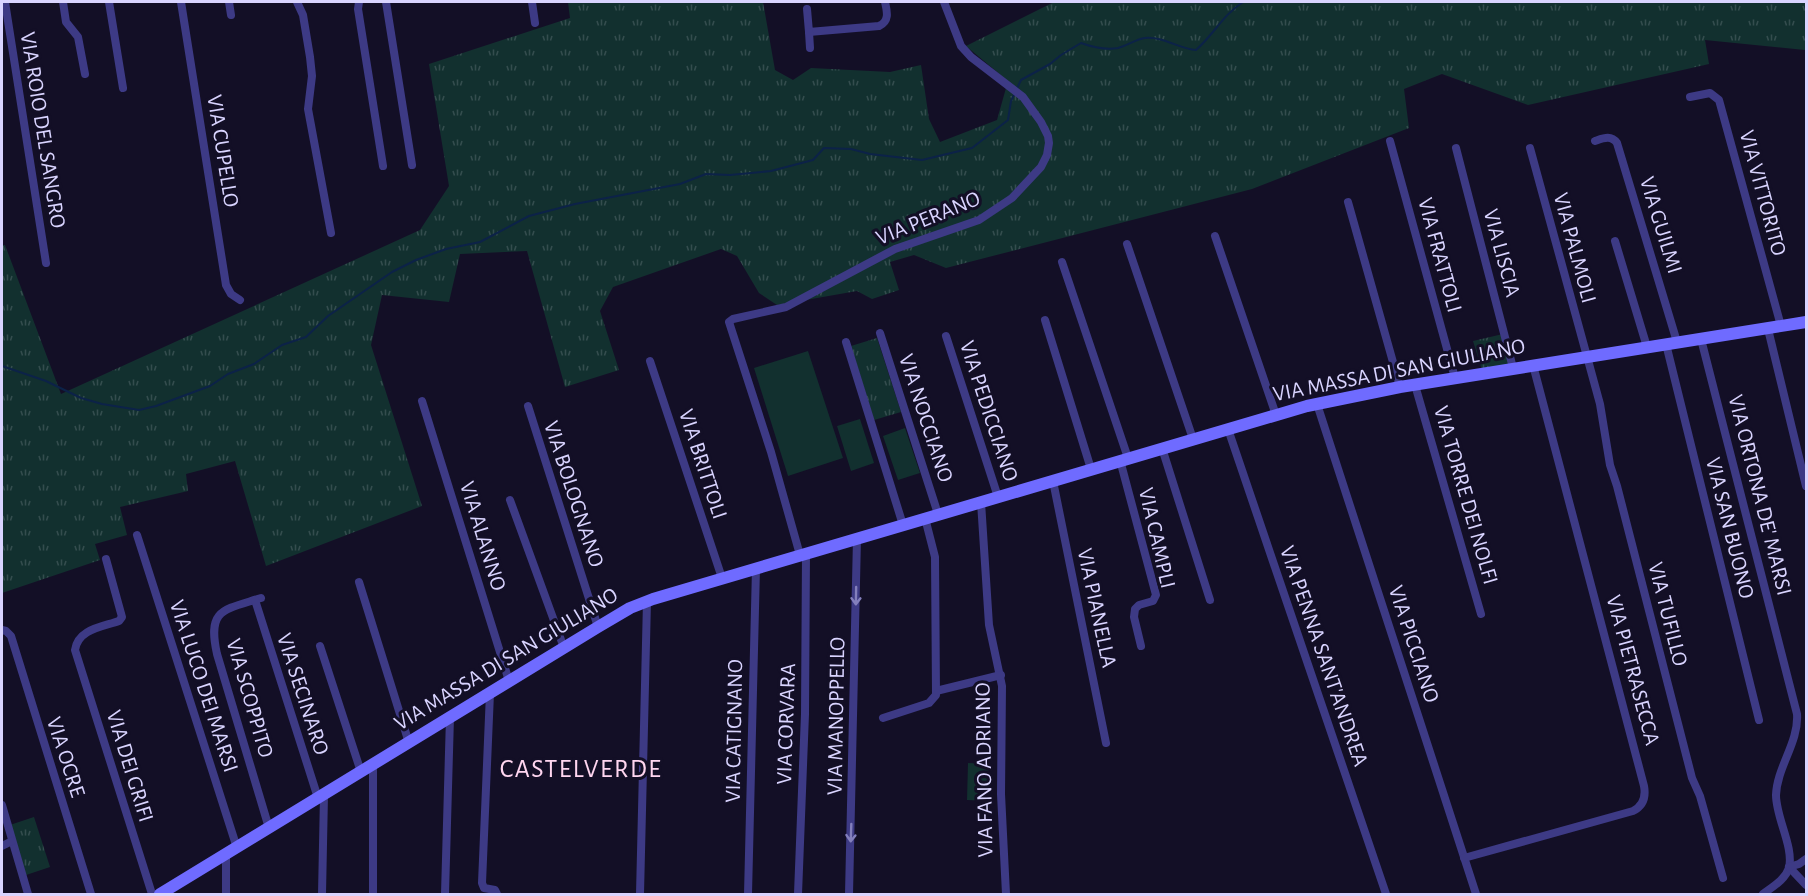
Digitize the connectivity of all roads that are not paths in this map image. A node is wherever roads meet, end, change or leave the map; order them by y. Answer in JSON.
{"nodes":[{"id":1,"x":5,"y":2,"type":"edge"},
{"id":2,"x":63,"y":2,"type":"edge"},
{"id":3,"x":109,"y":2,"type":"edge"},
{"id":4,"x":181,"y":2,"type":"edge"},
{"id":5,"x":229,"y":2,"type":"edge"},
{"id":6,"x":297,"y":2,"type":"edge"},
{"id":7,"x":359,"y":2,"type":"edge"},
{"id":8,"x":386,"y":2,"type":"edge"},
{"id":9,"x":532,"y":2,"type":"edge"},
{"id":10,"x":885,"y":2,"type":"edge"},
{"id":11,"x":944,"y":2,"type":"edge"},
{"id":12,"x":807,"y":9,"type":"dead end"},
{"id":13,"x":231,"y":15,"type":"dead end"},
{"id":14,"x":535,"y":23,"type":"dead end"},
{"id":15,"x":809,"y":32,"type":"junction"},
{"id":16,"x":810,"y":48,"type":"dead end"},
{"id":17,"x":85,"y":74,"type":"dead end"},
{"id":18,"x":123,"y":88,"type":"dead end"},
{"id":19,"x":1690,"y":97,"type":"dead end"},
{"id":20,"x":1389,"y":141,"type":"dead end"},
{"id":21,"x":1595,"y":141,"type":"dead end"},
{"id":22,"x":1456,"y":147,"type":"dead end"},
{"id":23,"x":1530,"y":148,"type":"dead end"},
{"id":24,"x":412,"y":165,"type":"dead end"},
{"id":25,"x":383,"y":166,"type":"dead end"},
{"id":26,"x":1348,"y":202,"type":"dead end"},
{"id":27,"x":331,"y":233,"type":"dead end"},
{"id":28,"x":1215,"y":236,"type":"dead end"},
{"id":29,"x":1615,"y":241,"type":"dead end"},
{"id":30,"x":1126,"y":244,"type":"dead end"},
{"id":31,"x":1062,"y":262,"type":"dead end"},
{"id":32,"x":46,"y":263,"type":"dead end"},
{"id":33,"x":240,"y":300,"type":"dead end"},
{"id":34,"x":1045,"y":320,"type":"dead end"},
{"id":35,"x":1806,"y":322,"type":"edge"},
{"id":36,"x":729,"y":324,"type":"joint"},
{"id":37,"x":1781,"y":326,"type":"junction"},
{"id":38,"x":1768,"y":329,"type":"junction"},
{"id":39,"x":880,"y":333,"type":"dead end"},
{"id":40,"x":946,"y":336,"type":"dead end"},
{"id":41,"x":1701,"y":339,"type":"junction"},
{"id":42,"x":846,"y":342,"type":"dead end"},
{"id":43,"x":1672,"y":343,"type":"junction"},
{"id":44,"x":1647,"y":347,"type":"junction"},
{"id":45,"x":1586,"y":357,"type":"junction"},
{"id":46,"x":650,"y":361,"type":"dead end"},
{"id":47,"x":1533,"y":365,"type":"junction"},
{"id":48,"x":1514,"y":368,"type":"junction"},
{"id":49,"x":1455,"y":378,"type":"junction"},
{"id":50,"x":1415,"y":385,"type":"junction"},
{"id":51,"x":1400,"y":387,"type":"junction"},
{"id":52,"x":422,"y":401,"type":"dead end"},
{"id":53,"x":1317,"y":404,"type":"junction"},
{"id":54,"x":528,"y":406,"type":"dead end"},
{"id":55,"x":1276,"y":415,"type":"junction"},
{"id":56,"x":1228,"y":429,"type":"junction"},
{"id":57,"x":1193,"y":439,"type":"junction"},
{"id":58,"x":1162,"y":448,"type":"junction"},
{"id":59,"x":1124,"y":459,"type":"junction"},
{"id":60,"x":1091,"y":469,"type":"junction"},
{"id":61,"x":1053,"y":481,"type":"junction"},
{"id":62,"x":1806,"y":486,"type":"edge"},
{"id":63,"x":998,"y":497,"type":"junction"},
{"id":64,"x":510,"y":500,"type":"dead end"},
{"id":65,"x":981,"y":502,"type":"junction"},
{"id":66,"x":938,"y":514,"type":"junction"},
{"id":67,"x":925,"y":518,"type":"junction"},
{"id":68,"x":903,"y":525,"type":"junction"},
{"id":69,"x":137,"y":535,"type":"dead end"},
{"id":70,"x":857,"y":538,"type":"junction"},
{"id":71,"x":803,"y":554,"type":"junction"},
{"id":72,"x":106,"y":559,"type":"dead end"},
{"id":73,"x":756,"y":568,"type":"junction"},
{"id":74,"x":722,"y":578,"type":"junction"},
{"id":75,"x":359,"y":582,"type":"dead end"},
{"id":76,"x":258,"y":599,"type":"joint"},
{"id":77,"x":1210,"y":600,"type":"dead end"},
{"id":78,"x":647,"y":601,"type":"junction"},
{"id":79,"x":1481,"y":615,"type":"dead end"},
{"id":80,"x":598,"y":627,"type":"junction"},
{"id":81,"x":4,"y":631,"type":"edge"},
{"id":82,"x":320,"y":646,"type":"dead end"},
{"id":83,"x":1141,"y":646,"type":"dead end"},
{"id":84,"x":564,"y":648,"type":"junction"},
{"id":85,"x":1001,"y":675,"type":"junction"},
{"id":86,"x":509,"y":681,"type":"junction"},
{"id":87,"x":936,"y":691,"type":"junction"},
{"id":88,"x":490,"y":693,"type":"junction"},
{"id":89,"x":450,"y":717,"type":"junction"},
{"id":90,"x":883,"y":718,"type":"dead end"},
{"id":91,"x":1759,"y":720,"type":"dead end"},
{"id":92,"x":409,"y":743,"type":"junction"},
{"id":93,"x":1106,"y":743,"type":"dead end"},
{"id":94,"x":373,"y":765,"type":"junction"},
{"id":95,"x":361,"y":772,"type":"junction"},
{"id":96,"x":321,"y":797,"type":"junction"},
{"id":97,"x":2,"y":805,"type":"edge"},
{"id":98,"x":269,"y":828,"type":"junction"},
{"id":99,"x":12,"y":841,"type":"junction"},
{"id":100,"x":2,"y":846,"type":"edge"},
{"id":101,"x":237,"y":848,"type":"junction"},
{"id":102,"x":226,"y":854,"type":"junction"},
{"id":103,"x":1464,"y":858,"type":"junction"},
{"id":104,"x":1806,"y":859,"type":"edge"},
{"id":105,"x":1789,"y":867,"type":"junction"},
{"id":106,"x":1723,"y":878,"type":"dead end"},
{"id":107,"x":1806,"y":885,"type":"edge"},
{"id":108,"x":175,"y":890,"type":"edge"},
{"id":109,"x":28,"y":894,"type":"edge"},
{"id":110,"x":91,"y":894,"type":"edge"},
{"id":111,"x":152,"y":894,"type":"edge"},
{"id":112,"x":160,"y":894,"type":"edge"},
{"id":113,"x":226,"y":894,"type":"edge"},
{"id":114,"x":322,"y":894,"type":"edge"},
{"id":115,"x":373,"y":894,"type":"edge"},
{"id":116,"x":445,"y":894,"type":"edge"},
{"id":117,"x":497,"y":894,"type":"edge"},
{"id":118,"x":640,"y":894,"type":"edge"},
{"id":119,"x":748,"y":894,"type":"edge"},
{"id":120,"x":798,"y":894,"type":"edge"},
{"id":121,"x":849,"y":894,"type":"edge"},
{"id":122,"x":1006,"y":894,"type":"edge"},
{"id":123,"x":1386,"y":894,"type":"edge"},
{"id":124,"x":1476,"y":894,"type":"edge"},
{"id":125,"x":1763,"y":894,"type":"edge"}],
"edges":[{"from":1,"to":32,"type":"street","name":"VIA ROIO DEL SANGRO"},
{"from":2,"to":17,"type":"street"},
{"from":3,"to":18,"type":"street"},
{"from":4,"to":33,"type":"street","name":"VIA CUPELLO"},
{"from":5,"to":13,"type":"street"},
{"from":6,"to":27,"type":"street"},
{"from":7,"to":25,"type":"street"},
{"from":8,"to":24,"type":"street"},
{"from":9,"to":14,"type":"street"},
{"from":10,"to":15,"type":"street"},
{"from":11,"to":36,"type":"street","name":"VIA PERANO"},
{"from":12,"to":15,"type":"street"},
{"from":15,"to":16,"type":"street"},
{"from":19,"to":37,"type":"street","name":"VIA VITTORITO"},
{"from":20,"to":49,"type":"street","name":"VIA FRATTOLI"},
{"from":21,"to":43,"type":"street","name":"VIA GUILMI"},
{"from":22,"to":48,"type":"street","name":"VIA LISCIA"},
{"from":23,"to":45,"type":"street","name":"VIA PALMOLI"},
{"from":26,"to":51,"type":"street"},
{"from":28,"to":55,"type":"street"},
{"from":29,"to":44,"type":"street"},
{"from":30,"to":57,"type":"street"},
{"from":31,"to":59,"type":"street"},
{"from":34,"to":60,"type":"street"},
{"from":35,"to":37,"type":"street","name":"VIA MASSA DI SAN GIULIANO"},
{"from":36,"to":71,"type":"street","name":"VIA CORVARA"},
{"from":37,"to":38,"type":"street","name":"VIA MASSA DI SAN GIULIANO"},
{"from":38,"to":41,"type":"street","name":"VIA MASSA DI SAN GIULIANO"},
{"from":38,"to":62,"type":"street"},
{"from":39,"to":66,"type":"street","name":"VIA NOCCIANO"},
{"from":40,"to":63,"type":"street","name":"VIA PEDICCIANO"},
{"from":41,"to":43,"type":"street","name":"VIA MASSA DI SAN GIULIANO"},
{"from":41,"to":105,"type":"street","name":"VIA ORTONA DE' MARSI"},
{"from":42,"to":68,"type":"street"},
{"from":43,"to":44,"type":"street","name":"VIA MASSA DI SAN GIULIANO"},
{"from":43,"to":91,"type":"street","name":"VIA SAN BUONO"},
{"from":44,"to":45,"type":"street","name":"VIA MASSA DI SAN GIULIANO"},
{"from":45,"to":47,"type":"street","name":"VIA MASSA DI SAN GIULIANO"},
{"from":45,"to":106,"type":"street","name":"VIA TUFILLO"},
{"from":46,"to":74,"type":"street","name":"VIA BRITTOLI"},
{"from":47,"to":48,"type":"street","name":"VIA MASSA DI SAN GIULIANO"},
{"from":47,"to":103,"type":"street","name":"VIA PIETRASECCA"},
{"from":48,"to":49,"type":"street","name":"VIA MASSA DI SAN GIULIANO"},
{"from":49,"to":50,"type":"street","name":"VIA MASSA DI SAN GIULIANO"},
{"from":50,"to":51,"type":"street","name":"VIA MASSA DI SAN GIULIANO"},
{"from":50,"to":79,"type":"street","name":"VIA TORRE DEI NOLFI"},
{"from":51,"to":53,"type":"street","name":"VIA MASSA DI SAN GIULIANO"},
{"from":52,"to":86,"type":"street","name":"VIA ALANNO"},
{"from":53,"to":55,"type":"street","name":"VIA MASSA DI SAN GIULIANO"},
{"from":53,"to":103,"type":"street","name":"VIA PICCIANO"},
{"from":54,"to":80,"type":"street","name":"VIA BOLOGNANO"},
{"from":55,"to":56,"type":"street","name":"VIA MASSA DI SAN GIULIANO"},
{"from":56,"to":57,"type":"street","name":"VIA MASSA DI SAN GIULIANO"},
{"from":56,"to":123,"type":"street","name":"VIA PENNA SANT'ANDREA"},
{"from":57,"to":58,"type":"street","name":"VIA MASSA DI SAN GIULIANO"},
{"from":58,"to":59,"type":"street","name":"VIA MASSA DI SAN GIULIANO"},
{"from":58,"to":77,"type":"street"},
{"from":59,"to":60,"type":"street","name":"VIA MASSA DI SAN GIULIANO"},
{"from":59,"to":83,"type":"street","name":"VIA CAMPLI"},
{"from":60,"to":61,"type":"street","name":"VIA MASSA DI SAN GIULIANO"},
{"from":61,"to":63,"type":"street","name":"VIA MASSA DI SAN GIULIANO"},
{"from":61,"to":93,"type":"street","name":"VIA PIANELLA"},
{"from":63,"to":65,"type":"street","name":"VIA MASSA DI SAN GIULIANO"},
{"from":64,"to":84,"type":"street"},
{"from":65,"to":66,"type":"street","name":"VIA MASSA DI SAN GIULIANO"},
{"from":65,"to":85,"type":"street","name":"VIA FANO ADRIANO"},
{"from":66,"to":67,"type":"street","name":"VIA MASSA DI SAN GIULIANO"},
{"from":67,"to":68,"type":"street","name":"VIA MASSA DI SAN GIULIANO"},
{"from":67,"to":87,"type":"street"},
{"from":68,"to":70,"type":"street","name":"VIA MASSA DI SAN GIULIANO"},
{"from":69,"to":101,"type":"street","name":"VIA LUCO DEI MARSI"},
{"from":70,"to":71,"type":"street","name":"VIA MASSA DI SAN GIULIANO"},
{"from":70,"to":121,"type":"street","name":"VIA MANOPPELLO","one_way":true},
{"from":71,"to":73,"type":"street","name":"VIA MASSA DI SAN GIULIANO"},
{"from":71,"to":120,"type":"street","name":"VIA CORVARA"},
{"from":72,"to":111,"type":"street","name":"VIA DEI GRIFI"},
{"from":73,"to":74,"type":"street","name":"VIA MASSA DI SAN GIULIANO"},
{"from":73,"to":119,"type":"street","name":"VIA CATIGNANO"},
{"from":74,"to":78,"type":"street","name":"VIA MASSA DI SAN GIULIANO"},
{"from":75,"to":92,"type":"street"},
{"from":76,"to":96,"type":"street","name":"VIA SECINARO"},
{"from":76,"to":98,"type":"street","name":"VIA SCOPPITO"},
{"from":78,"to":80,"type":"street","name":"VIA MASSA DI SAN GIULIANO"},
{"from":78,"to":118,"type":"street"},
{"from":80,"to":84,"type":"street","name":"VIA MASSA DI SAN GIULIANO"},
{"from":81,"to":110,"type":"street","name":"VIA OCRE"},
{"from":82,"to":95,"type":"street"},
{"from":84,"to":86,"type":"street","name":"VIA MASSA DI SAN GIULIANO"},
{"from":85,"to":87,"type":"street"},
{"from":85,"to":122,"type":"street","name":"VIA FANO ADRIANO"},
{"from":86,"to":88,"type":"street","name":"VIA MASSA DI SAN GIULIANO"},
{"from":87,"to":90,"type":"street"},
{"from":88,"to":89,"type":"street","name":"VIA MASSA DI SAN GIULIANO"},
{"from":88,"to":117,"type":"street"},
{"from":89,"to":92,"type":"street","name":"VIA MASSA DI SAN GIULIANO"},
{"from":89,"to":116,"type":"street"},
{"from":92,"to":94,"type":"street","name":"VIA MASSA DI SAN GIULIANO"},
{"from":94,"to":95,"type":"street","name":"VIA MASSA DI SAN GIULIANO"},
{"from":94,"to":115,"type":"street"},
{"from":95,"to":96,"type":"street","name":"VIA MASSA DI SAN GIULIANO"},
{"from":96,"to":98,"type":"street","name":"VIA MASSA DI SAN GIULIANO"},
{"from":96,"to":114,"type":"street","name":"VIA SECINARO"},
{"from":97,"to":99,"type":"street"},
{"from":98,"to":101,"type":"street","name":"VIA MASSA DI SAN GIULIANO"},
{"from":99,"to":100,"type":"street"},
{"from":99,"to":109,"type":"street"},
{"from":101,"to":102,"type":"street","name":"VIA MASSA DI SAN GIULIANO"},
{"from":102,"to":108,"type":"street","name":"VIA MASSA DI SAN GIULIANO"},
{"from":102,"to":113,"type":"street"},
{"from":103,"to":124,"type":"street","name":"VIA PICCIANO"},
{"from":104,"to":105,"type":"street"},
{"from":105,"to":107,"type":"street"},
{"from":105,"to":125,"type":"street"},
{"from":108,"to":112,"type":"street","name":"VIA MASSA DI SAN GIULIANO"}]}
